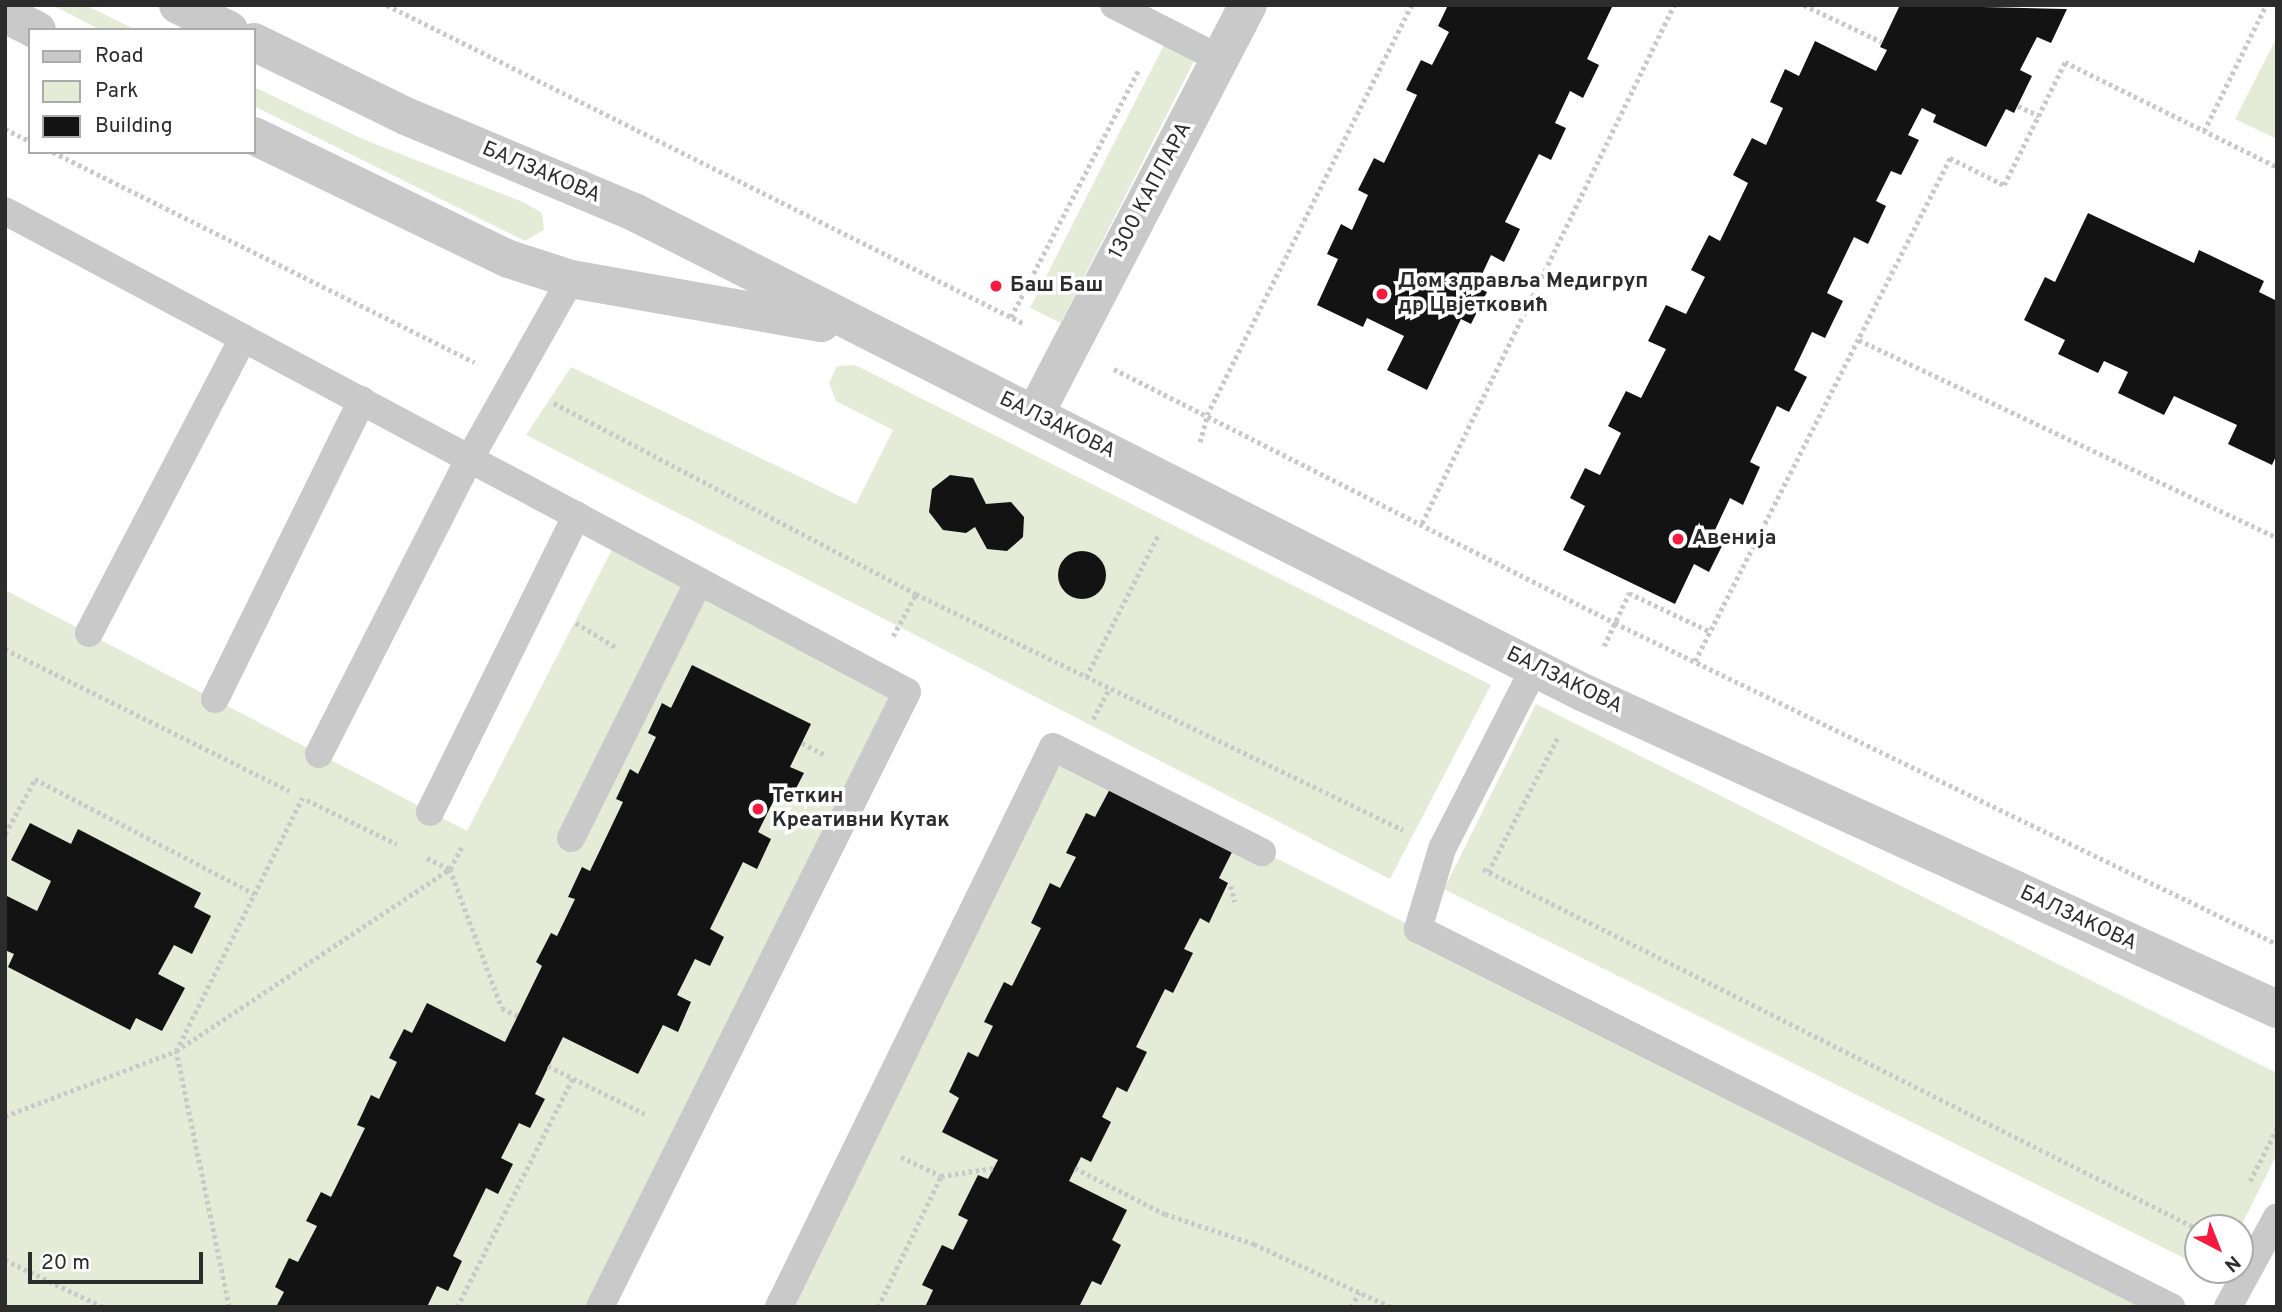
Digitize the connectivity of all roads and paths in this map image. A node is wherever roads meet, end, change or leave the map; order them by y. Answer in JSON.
{"nodes":[{"id":1,"x":178,"y":5,"type":"edge"},
{"id":2,"x":387,"y":5,"type":"edge"},
{"id":3,"x":1114,"y":5,"type":"edge"},
{"id":4,"x":1248,"y":5,"type":"edge"},
{"id":5,"x":1411,"y":5,"type":"edge"},
{"id":6,"x":1674,"y":5,"type":"edge"},
{"id":7,"x":1804,"y":5,"type":"edge"},
{"id":8,"x":2266,"y":5,"type":"edge"},
{"id":9,"x":5,"y":14,"type":"edge"},
{"id":10,"x":33,"y":28,"type":"edge"},
{"id":11,"x":225,"y":28,"type":"edge"},
{"id":12,"x":1160,"y":28,"type":"junction"},
{"id":13,"x":256,"y":43,"type":"edge"},
{"id":14,"x":1882,"y":43,"type":"dead end"},
{"id":15,"x":1220,"y":59,"type":"junction"},
{"id":16,"x":2018,"y":106,"type":"dead end"},
{"id":17,"x":2039,"y":116,"type":"junction"},
{"id":18,"x":5,"y":129,"type":"edge"},
{"id":19,"x":2204,"y":131,"type":"junction"},
{"id":20,"x":256,"y":137,"type":"edge"},
{"id":21,"x":28,"y":140,"type":"edge"},
{"id":22,"x":57,"y":154,"type":"edge"},
{"id":23,"x":2277,"y":167,"type":"edge"},
{"id":24,"x":5,"y":211,"type":"edge"},
{"id":25,"x":571,"y":279,"type":"junction"},
{"id":26,"x":1011,"y":317,"type":"junction"},
{"id":27,"x":861,"y":331,"type":"junction"},
{"id":28,"x":243,"y":338,"type":"junction"},
{"id":29,"x":1859,"y":340,"type":"junction"},
{"id":30,"x":1070,"y":347,"type":"junction"},
{"id":31,"x":514,"y":382,"type":"junction"},
{"id":32,"x":362,"y":400,"type":"junction"},
{"id":33,"x":1035,"y":414,"type":"junction"},
{"id":34,"x":1207,"y":415,"type":"junction"},
{"id":35,"x":470,"y":458,"type":"junction"},
{"id":36,"x":1181,"y":491,"type":"junction"},
{"id":37,"x":577,"y":515,"type":"junction"},
{"id":38,"x":1422,"y":523,"type":"junction"},
{"id":39,"x":2277,"y":538,"type":"edge"},
{"id":40,"x":698,"y":583,"type":"junction"},
{"id":41,"x":89,"y":633,"type":"dead end"},
{"id":42,"x":5,"y":649,"type":"edge"},
{"id":43,"x":1695,"y":661,"type":"junction"},
{"id":44,"x":1535,"y":667,"type":"junction"},
{"id":45,"x":1086,"y":677,"type":"junction"},
{"id":46,"x":215,"y":699,"type":"dead end"},
{"id":47,"x":802,"y":743,"type":"dead end"},
{"id":48,"x":319,"y":754,"type":"dead end"},
{"id":49,"x":831,"y":758,"type":"dead end"},
{"id":50,"x":302,"y":797,"type":"junction"},
{"id":51,"x":430,"y":812,"type":"dead end"},
{"id":52,"x":5,"y":835,"type":"edge"},
{"id":53,"x":571,"y":838,"type":"dead end"},
{"id":54,"x":401,"y":845,"type":"dead end"},
{"id":55,"x":1442,"y":849,"type":"junction"},
{"id":56,"x":413,"y":852,"type":"dead end"},
{"id":57,"x":1262,"y":852,"type":"dead end"},
{"id":58,"x":255,"y":894,"type":"junction"},
{"id":59,"x":2277,"y":944,"type":"edge"},
{"id":60,"x":2277,"y":1009,"type":"edge"},
{"id":61,"x":518,"y":1016,"type":"dead end"},
{"id":62,"x":548,"y":1066,"type":"dead end"},
{"id":63,"x":573,"y":1077,"type":"junction"},
{"id":64,"x":649,"y":1116,"type":"dead end"},
{"id":65,"x":893,"y":1153,"type":"dead end"},
{"id":66,"x":993,"y":1168,"type":"dead end"},
{"id":67,"x":1075,"y":1168,"type":"dead end"},
{"id":68,"x":941,"y":1176,"type":"junction"},
{"id":69,"x":2277,"y":1217,"type":"edge"},
{"id":70,"x":2184,"y":1222,"type":"edge"},
{"id":71,"x":5,"y":1259,"type":"edge"},
{"id":72,"x":1359,"y":1292,"type":"junction"},
{"id":73,"x":103,"y":1307,"type":"edge"},
{"id":74,"x":229,"y":1307,"type":"edge"},
{"id":75,"x":457,"y":1307,"type":"edge"},
{"id":76,"x":600,"y":1307,"type":"edge"},
{"id":77,"x":779,"y":1307,"type":"edge"},
{"id":78,"x":878,"y":1307,"type":"edge"},
{"id":79,"x":1351,"y":1307,"type":"edge"},
{"id":80,"x":1391,"y":1307,"type":"edge"},
{"id":81,"x":2171,"y":1307,"type":"edge"},
{"id":82,"x":2228,"y":1307,"type":"edge"}],
"edges":[{"from":1,"to":11,"type":"street"},
{"from":2,"to":26,"type":"path"},
{"from":3,"to":12,"type":"lane"},
{"from":4,"to":15,"type":"street","name":"1300 КАПЛАРА"},
{"from":5,"to":34,"type":"path"},
{"from":6,"to":38,"type":"path"},
{"from":7,"to":14,"type":"path"},
{"from":8,"to":19,"type":"path"},
{"from":9,"to":10,"type":"street"},
{"from":12,"to":15,"type":"lane"},
{"from":12,"to":26,"type":"path"},
{"from":13,"to":27,"type":"street","name":"БАЛЗАКОВА"},
{"from":15,"to":30,"type":"street","name":"1300 КАПЛАРА"},
{"from":16,"to":17,"type":"path"},
{"from":17,"to":19,"type":"path"},
{"from":17,"to":29,"type":"path"},
{"from":18,"to":21,"type":"path"},
{"from":19,"to":23,"type":"path"},
{"from":20,"to":25,"type":"street","name":"БАЛЗАКОВА"},
{"from":22,"to":31,"type":"path"},
{"from":24,"to":28,"type":"lane"},
{"from":25,"to":27,"type":"street","name":"БАЛЗАКОВА"},
{"from":25,"to":31,"type":"lane"},
{"from":26,"to":30,"type":"path"},
{"from":27,"to":33,"type":"street","name":"БАЛЗАКОВА"},
{"from":28,"to":32,"type":"lane"},
{"from":28,"to":41,"type":"lane"},
{"from":29,"to":39,"type":"path"},
{"from":29,"to":43,"type":"path"},
{"from":30,"to":33,"type":"street","name":"1300 КАПЛАРА"},
{"from":30,"to":34,"type":"path"},
{"from":31,"to":35,"type":"lane"},
{"from":31,"to":45,"type":"path"},
{"from":32,"to":35,"type":"lane"},
{"from":32,"to":46,"type":"lane"},
{"from":33,"to":36,"type":"street","name":"БАЛЗАКОВА"},
{"from":34,"to":36,"type":"path"},
{"from":34,"to":38,"type":"path"},
{"from":35,"to":37,"type":"lane"},
{"from":35,"to":48,"type":"lane"},
{"from":36,"to":44,"type":"street","name":"БАЛЗАКОВА"},
{"from":36,"to":45,"type":"path"},
{"from":37,"to":40,"type":"lane"},
{"from":37,"to":51,"type":"lane"},
{"from":38,"to":43,"type":"path"},
{"from":40,"to":53,"type":"lane"},
{"from":40,"to":76,"type":"lane"},
{"from":42,"to":50,"type":"path"},
{"from":43,"to":59,"type":"path"},
{"from":44,"to":55,"type":"lane"},
{"from":44,"to":60,"type":"street","name":"БАЛЗАКОВА"},
{"from":45,"to":55,"type":"path"},
{"from":47,"to":49,"type":"path"},
{"from":50,"to":54,"type":"path"},
{"from":50,"to":58,"type":"path"},
{"from":52,"to":58,"type":"path"},
{"from":55,"to":70,"type":"path"},
{"from":55,"to":81,"type":"lane"},
{"from":56,"to":61,"type":"path"},
{"from":57,"to":77,"type":"lane"},
{"from":58,"to":74,"type":"path"},
{"from":62,"to":63,"type":"path"},
{"from":63,"to":64,"type":"path"},
{"from":63,"to":75,"type":"path"},
{"from":65,"to":68,"type":"path"},
{"from":66,"to":68,"type":"path"},
{"from":67,"to":72,"type":"path"},
{"from":68,"to":78,"type":"path"},
{"from":69,"to":82,"type":"lane"},
{"from":71,"to":73,"type":"path"},
{"from":72,"to":79,"type":"path"},
{"from":72,"to":80,"type":"path"}]}
